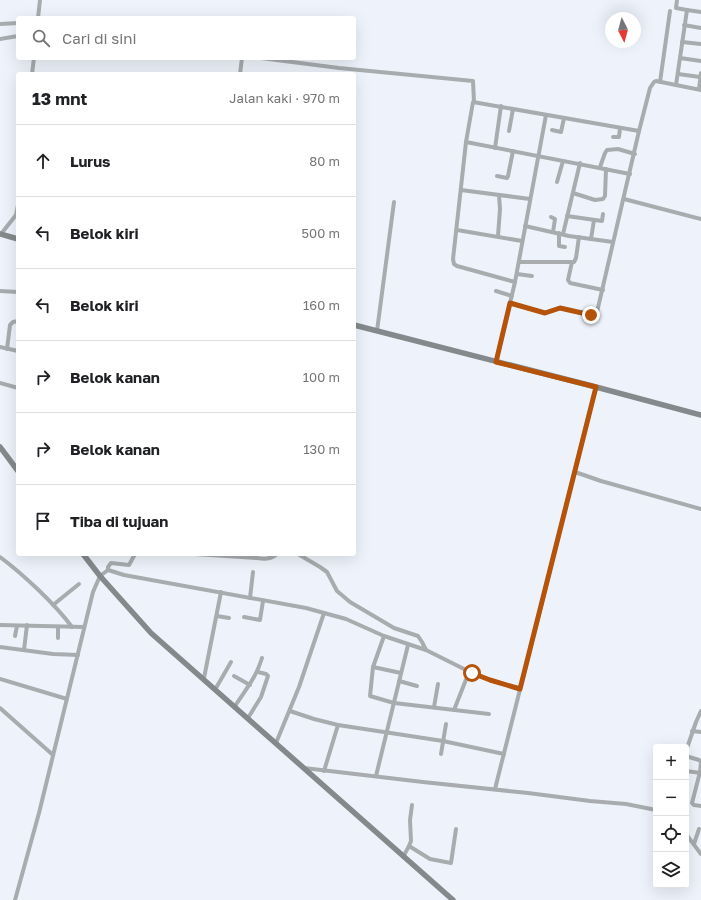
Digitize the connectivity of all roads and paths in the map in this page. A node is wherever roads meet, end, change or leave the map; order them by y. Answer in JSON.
{"nodes":[{"id":1,"x":40,"y":0,"type":"edge"},
{"id":2,"x":676,"y":0,"type":"edge"},
{"id":3,"x":687,"y":10,"type":"junction"},
{"id":4,"x":670,"y":11,"type":"dead end"},
{"id":5,"x":701,"y":12,"type":"edge"},
{"id":6,"x":38,"y":16,"type":"edge"},
{"id":7,"x":16,"y":23,"type":"edge"},
{"id":8,"x":0,"y":24,"type":"edge"},
{"id":9,"x":684,"y":25,"type":"junction"},
{"id":10,"x":701,"y":28,"type":"edge"},
{"id":11,"x":16,"y":36,"type":"edge"},
{"id":12,"x":0,"y":39,"type":"edge"},
{"id":13,"x":682,"y":42,"type":"junction"},
{"id":14,"x":701,"y":44,"type":"edge"},
{"id":15,"x":680,"y":58,"type":"junction"},
{"id":16,"x":34,"y":60,"type":"edge"},
{"id":17,"x":242,"y":60,"type":"edge"},
{"id":18,"x":277,"y":60,"type":"edge"},
{"id":19,"x":701,"y":61,"type":"edge"},
{"id":20,"x":32,"y":72,"type":"edge"},
{"id":21,"x":240,"y":72,"type":"edge"},
{"id":22,"x":678,"y":74,"type":"junction"},
{"id":23,"x":701,"y":75,"type":"edge"},
{"id":24,"x":660,"y":82,"type":"junction"},
{"id":25,"x":676,"y":85,"type":"junction"},
{"id":26,"x":700,"y":90,"type":"edge"},
{"id":27,"x":474,"y":102,"type":"junction"},
{"id":28,"x":502,"y":106,"type":"junction"},
{"id":29,"x":513,"y":109,"type":"junction"},
{"id":30,"x":546,"y":115,"type":"junction"},
{"id":31,"x":564,"y":118,"type":"junction"},
{"id":32,"x":620,"y":128,"type":"junction"},
{"id":33,"x":552,"y":130,"type":"dead end"},
{"id":34,"x":509,"y":131,"type":"dead end"},
{"id":35,"x":639,"y":131,"type":"junction"},
{"id":36,"x":613,"y":137,"type":"dead end"},
{"id":37,"x":466,"y":142,"type":"junction"},
{"id":38,"x":495,"y":148,"type":"junction"},
{"id":39,"x":513,"y":151,"type":"junction"},
{"id":40,"x":635,"y":154,"type":"junction"},
{"id":41,"x":538,"y":156,"type":"junction"},
{"id":42,"x":563,"y":161,"type":"junction"},
{"id":43,"x":580,"y":163,"type":"junction"},
{"id":44,"x":600,"y":168,"type":"junction"},
{"id":45,"x":606,"y":169,"type":"junction"},
{"id":46,"x":630,"y":174,"type":"junction"},
{"id":47,"x":497,"y":176,"type":"dead end"},
{"id":48,"x":557,"y":182,"type":"dead end"},
{"id":49,"x":461,"y":190,"type":"junction"},
{"id":50,"x":573,"y":193,"type":"junction"},
{"id":51,"x":499,"y":195,"type":"junction"},
{"id":52,"x":530,"y":199,"type":"junction"},
{"id":53,"x":624,"y":199,"type":"junction"},
{"id":54,"x":394,"y":202,"type":"dead end"},
{"id":55,"x":603,"y":214,"type":"dead end"},
{"id":56,"x":16,"y":215,"type":"edge"},
{"id":57,"x":567,"y":216,"type":"junction"},
{"id":58,"x":551,"y":217,"type":"dead end"},
{"id":59,"x":701,"y":219,"type":"edge"},
{"id":60,"x":594,"y":220,"type":"junction"},
{"id":61,"x":525,"y":226,"type":"junction"},
{"id":62,"x":457,"y":230,"type":"junction"},
{"id":63,"x":553,"y":232,"type":"junction"},
{"id":64,"x":0,"y":234,"type":"edge"},
{"id":65,"x":561,"y":234,"type":"junction"},
{"id":66,"x":498,"y":236,"type":"junction"},
{"id":67,"x":579,"y":237,"type":"junction"},
{"id":68,"x":16,"y":238,"type":"edge"},
{"id":69,"x":591,"y":239,"type":"junction"},
{"id":70,"x":522,"y":241,"type":"junction"},
{"id":71,"x":614,"y":242,"type":"junction"},
{"id":72,"x":565,"y":247,"type":"dead end"},
{"id":73,"x":519,"y":262,"type":"junction"},
{"id":74,"x":572,"y":262,"type":"junction"},
{"id":75,"x":517,"y":274,"type":"junction"},
{"id":76,"x":532,"y":276,"type":"dead end"},
{"id":77,"x":515,"y":282,"type":"junction"},
{"id":78,"x":603,"y":290,"type":"junction"},
{"id":79,"x":0,"y":292,"type":"edge"},
{"id":80,"x":16,"y":292,"type":"edge"},
{"id":81,"x":496,"y":292,"type":"dead end"},
{"id":82,"x":512,"y":296,"type":"junction"},
{"id":83,"x":510,"y":303,"type":"junction"},
{"id":84,"x":16,"y":321,"type":"edge"},
{"id":85,"x":356,"y":326,"type":"edge"},
{"id":86,"x":377,"y":331,"type":"junction"},
{"id":87,"x":0,"y":347,"type":"edge"},
{"id":88,"x":6,"y":349,"type":"junction"},
{"id":89,"x":16,"y":351,"type":"edge"},
{"id":90,"x":496,"y":362,"type":"junction"},
{"id":91,"x":0,"y":383,"type":"edge"},
{"id":92,"x":16,"y":387,"type":"edge"},
{"id":93,"x":596,"y":387,"type":"junction"},
{"id":94,"x":701,"y":415,"type":"edge"},
{"id":95,"x":0,"y":447,"type":"edge"},
{"id":96,"x":16,"y":468,"type":"edge"},
{"id":97,"x":575,"y":472,"type":"junction"},
{"id":98,"x":701,"y":509,"type":"edge"},
{"id":99,"x":84,"y":556,"type":"edge"},
{"id":100,"x":134,"y":556,"type":"edge"},
{"id":101,"x":225,"y":556,"type":"edge"},
{"id":102,"x":275,"y":556,"type":"edge"},
{"id":103,"x":301,"y":556,"type":"edge"},
{"id":104,"x":0,"y":557,"type":"edge"},
{"id":105,"x":108,"y":570,"type":"junction"},
{"id":106,"x":253,"y":572,"type":"dead end"},
{"id":107,"x":99,"y":579,"type":"junction"},
{"id":108,"x":79,"y":584,"type":"dead end"},
{"id":109,"x":221,"y":592,"type":"junction"},
{"id":110,"x":250,"y":598,"type":"junction"},
{"id":111,"x":263,"y":601,"type":"junction"},
{"id":112,"x":53,"y":605,"type":"junction"},
{"id":113,"x":324,"y":612,"type":"junction"},
{"id":114,"x":217,"y":616,"type":"junction"},
{"id":115,"x":229,"y":618,"type":"dead end"},
{"id":116,"x":244,"y":618,"type":"dead end"},
{"id":117,"x":0,"y":625,"type":"edge"},
{"id":118,"x":27,"y":625,"type":"junction"},
{"id":119,"x":16,"y":626,"type":"junction"},
{"id":120,"x":58,"y":626,"type":"junction"},
{"id":121,"x":72,"y":627,"type":"junction"},
{"id":122,"x":84,"y":627,"type":"junction"},
{"id":123,"x":15,"y":636,"type":"dead end"},
{"id":124,"x":384,"y":636,"type":"junction"},
{"id":125,"x":58,"y":638,"type":"dead end"},
{"id":126,"x":408,"y":645,"type":"junction"},
{"id":127,"x":0,"y":647,"type":"edge"},
{"id":128,"x":24,"y":650,"type":"junction"},
{"id":129,"x":426,"y":650,"type":"junction"},
{"id":130,"x":78,"y":655,"type":"junction"},
{"id":131,"x":262,"y":658,"type":"dead end"},
{"id":132,"x":231,"y":662,"type":"dead end"},
{"id":133,"x":373,"y":667,"type":"junction"},
{"id":134,"x":258,"y":672,"type":"junction"},
{"id":135,"x":469,"y":672,"type":"junction"},
{"id":136,"x":401,"y":673,"type":"junction"},
{"id":137,"x":234,"y":676,"type":"dead end"},
{"id":138,"x":204,"y":678,"type":"junction"},
{"id":139,"x":0,"y":679,"type":"edge"},
{"id":140,"x":399,"y":681,"type":"junction"},
{"id":141,"x":438,"y":684,"type":"dead end"},
{"id":142,"x":250,"y":685,"type":"junction"},
{"id":143,"x":417,"y":686,"type":"dead end"},
{"id":144,"x":216,"y":688,"type":"junction"},
{"id":145,"x":520,"y":689,"type":"junction"},
{"id":146,"x":67,"y":699,"type":"junction"},
{"id":147,"x":394,"y":703,"type":"junction"},
{"id":148,"x":235,"y":706,"type":"junction"},
{"id":149,"x":434,"y":707,"type":"junction"},
{"id":150,"x":0,"y":708,"type":"edge"},
{"id":151,"x":454,"y":710,"type":"junction"},
{"id":152,"x":290,"y":711,"type":"junction"},
{"id":153,"x":701,"y":711,"type":"edge"},
{"id":154,"x":489,"y":714,"type":"dead end"},
{"id":155,"x":248,"y":718,"type":"junction"},
{"id":156,"x":446,"y":724,"type":"dead end"},
{"id":157,"x":338,"y":725,"type":"junction"},
{"id":158,"x":692,"y":731,"type":"junction"},
{"id":159,"x":386,"y":732,"type":"junction"},
{"id":160,"x":701,"y":732,"type":"edge"},
{"id":161,"x":443,"y":741,"type":"junction"},
{"id":162,"x":276,"y":743,"type":"junction"},
{"id":163,"x":688,"y":744,"type":"edge"},
{"id":164,"x":441,"y":754,"type":"dead end"},
{"id":165,"x":504,"y":754,"type":"junction"},
{"id":166,"x":54,"y":755,"type":"junction"},
{"id":167,"x":689,"y":758,"type":"dead end"},
{"id":168,"x":304,"y":768,"type":"junction"},
{"id":169,"x":324,"y":771,"type":"junction"},
{"id":170,"x":689,"y":771,"type":"edge"},
{"id":171,"x":700,"y":772,"type":"edge"},
{"id":172,"x":376,"y":776,"type":"junction"},
{"id":173,"x":495,"y":789,"type":"junction"},
{"id":174,"x":412,"y":805,"type":"dead end"},
{"id":175,"x":701,"y":806,"type":"edge"},
{"id":176,"x":653,"y":809,"type":"edge"},
{"id":177,"x":699,"y":829,"type":"dead end"},
{"id":178,"x":456,"y":830,"type":"dead end"},
{"id":179,"x":689,"y":838,"type":"edge"},
{"id":180,"x":694,"y":844,"type":"junction"},
{"id":181,"x":409,"y":846,"type":"junction"},
{"id":182,"x":701,"y":854,"type":"edge"},
{"id":183,"x":403,"y":857,"type":"junction"},
{"id":184,"x":16,"y":900,"type":"edge"},
{"id":185,"x":453,"y":900,"type":"edge"}],
"edges":[{"from":1,"to":6,"type":"street"},
{"from":2,"to":3,"type":"street"},
{"from":3,"to":5,"type":"street"},
{"from":3,"to":9,"type":"street"},
{"from":4,"to":24,"type":"street"},
{"from":7,"to":8,"type":"street"},
{"from":9,"to":10,"type":"street"},
{"from":9,"to":13,"type":"street"},
{"from":11,"to":12,"type":"street"},
{"from":13,"to":14,"type":"street"},
{"from":13,"to":15,"type":"street"},
{"from":15,"to":19,"type":"street"},
{"from":15,"to":22,"type":"street"},
{"from":16,"to":20,"type":"street"},
{"from":17,"to":21,"type":"street"},
{"from":18,"to":27,"type":"street"},
{"from":22,"to":23,"type":"street"},
{"from":22,"to":25,"type":"street"},
{"from":23,"to":26,"type":"street"},
{"from":24,"to":25,"type":"street"},
{"from":24,"to":35,"type":"street"},
{"from":25,"to":26,"type":"street"},
{"from":27,"to":28,"type":"street"},
{"from":27,"to":37,"type":"street"},
{"from":28,"to":29,"type":"street"},
{"from":28,"to":38,"type":"street"},
{"from":29,"to":30,"type":"street"},
{"from":29,"to":34,"type":"street"},
{"from":30,"to":31,"type":"street"},
{"from":30,"to":41,"type":"street"},
{"from":31,"to":32,"type":"street"},
{"from":31,"to":33,"type":"street"},
{"from":32,"to":35,"type":"street"},
{"from":32,"to":36,"type":"street"},
{"from":35,"to":40,"type":"street"},
{"from":37,"to":38,"type":"street"},
{"from":37,"to":49,"type":"street"},
{"from":38,"to":39,"type":"street"},
{"from":39,"to":41,"type":"street"},
{"from":39,"to":47,"type":"street"},
{"from":40,"to":44,"type":"street"},
{"from":40,"to":46,"type":"street"},
{"from":41,"to":42,"type":"street"},
{"from":41,"to":52,"type":"street"},
{"from":42,"to":43,"type":"street"},
{"from":42,"to":48,"type":"street"},
{"from":43,"to":44,"type":"street"},
{"from":43,"to":50,"type":"street"},
{"from":44,"to":45,"type":"street"},
{"from":45,"to":46,"type":"street"},
{"from":45,"to":50,"type":"street"},
{"from":46,"to":53,"type":"street"},
{"from":49,"to":51,"type":"street"},
{"from":49,"to":62,"type":"street"},
{"from":50,"to":57,"type":"street"},
{"from":51,"to":52,"type":"street"},
{"from":51,"to":66,"type":"street"},
{"from":52,"to":61,"type":"street"},
{"from":53,"to":59,"type":"street"},
{"from":53,"to":71,"type":"street"},
{"from":54,"to":86,"type":"street"},
{"from":55,"to":60,"type":"street"},
{"from":56,"to":64,"type":"street"},
{"from":57,"to":60,"type":"street"},
{"from":57,"to":65,"type":"street"},
{"from":58,"to":63,"type":"street"},
{"from":60,"to":69,"type":"street"},
{"from":61,"to":63,"type":"street"},
{"from":61,"to":70,"type":"street"},
{"from":62,"to":66,"type":"street"},
{"from":62,"to":77,"type":"street"},
{"from":63,"to":65,"type":"street"},
{"from":64,"to":68,"type":"main road"},
{"from":65,"to":67,"type":"street"},
{"from":65,"to":72,"type":"street"},
{"from":66,"to":70,"type":"street"},
{"from":67,"to":69,"type":"street"},
{"from":67,"to":74,"type":"street"},
{"from":69,"to":71,"type":"street"},
{"from":70,"to":73,"type":"street"},
{"from":71,"to":78,"type":"street"},
{"from":73,"to":74,"type":"street"},
{"from":73,"to":75,"type":"street"},
{"from":74,"to":78,"type":"street"},
{"from":75,"to":76,"type":"street"},
{"from":75,"to":77,"type":"street"},
{"from":77,"to":82,"type":"street"},
{"from":78,"to":83,"type":"street"},
{"from":79,"to":80,"type":"street"},
{"from":81,"to":82,"type":"street"},
{"from":82,"to":83,"type":"street"},
{"from":83,"to":90,"type":"street"},
{"from":84,"to":88,"type":"street"},
{"from":85,"to":86,"type":"main road"},
{"from":86,"to":90,"type":"main road"},
{"from":87,"to":88,"type":"street"},
{"from":88,"to":89,"type":"street"},
{"from":90,"to":93,"type":"main road"},
{"from":91,"to":92,"type":"street"},
{"from":93,"to":94,"type":"main road"},
{"from":93,"to":97,"type":"street"},
{"from":95,"to":96,"type":"main road"},
{"from":97,"to":98,"type":"street"},
{"from":97,"to":145,"type":"street"},
{"from":99,"to":107,"type":"main road"},
{"from":100,"to":105,"type":"street"},
{"from":101,"to":102,"type":"street"},
{"from":103,"to":129,"type":"street"},
{"from":104,"to":112,"type":"street"},
{"from":105,"to":107,"type":"street"},
{"from":105,"to":109,"type":"street"},
{"from":106,"to":110,"type":"street"},
{"from":107,"to":122,"type":"street"},
{"from":107,"to":138,"type":"main road"},
{"from":108,"to":112,"type":"street"},
{"from":109,"to":110,"type":"street"},
{"from":109,"to":114,"type":"street"},
{"from":110,"to":111,"type":"street"},
{"from":111,"to":113,"type":"street"},
{"from":111,"to":116,"type":"street"},
{"from":112,"to":121,"type":"street"},
{"from":113,"to":124,"type":"street"},
{"from":113,"to":152,"type":"street"},
{"from":114,"to":115,"type":"street"},
{"from":114,"to":138,"type":"street"},
{"from":117,"to":119,"type":"street"},
{"from":118,"to":119,"type":"street"},
{"from":118,"to":120,"type":"street"},
{"from":118,"to":128,"type":"street"},
{"from":119,"to":123,"type":"street"},
{"from":120,"to":121,"type":"street"},
{"from":120,"to":125,"type":"street"},
{"from":121,"to":122,"type":"street"},
{"from":122,"to":130,"type":"street"},
{"from":124,"to":126,"type":"street"},
{"from":124,"to":133,"type":"street"},
{"from":126,"to":129,"type":"street"},
{"from":126,"to":136,"type":"street"},
{"from":127,"to":128,"type":"street"},
{"from":128,"to":130,"type":"street"},
{"from":129,"to":135,"type":"street"},
{"from":130,"to":146,"type":"street"},
{"from":131,"to":134,"type":"street"},
{"from":132,"to":144,"type":"street"},
{"from":133,"to":136,"type":"street"},
{"from":133,"to":147,"type":"street"},
{"from":134,"to":142,"type":"street"},
{"from":134,"to":155,"type":"street"},
{"from":135,"to":145,"type":"street"},
{"from":135,"to":151,"type":"street"},
{"from":136,"to":140,"type":"street"},
{"from":137,"to":142,"type":"street"},
{"from":138,"to":144,"type":"main road"},
{"from":139,"to":146,"type":"street"},
{"from":140,"to":143,"type":"street"},
{"from":140,"to":147,"type":"street"},
{"from":141,"to":149,"type":"street"},
{"from":142,"to":148,"type":"street"},
{"from":144,"to":148,"type":"main road"},
{"from":145,"to":165,"type":"street"},
{"from":146,"to":166,"type":"street"},
{"from":147,"to":149,"type":"street"},
{"from":147,"to":159,"type":"street"},
{"from":148,"to":155,"type":"main road"},
{"from":149,"to":151,"type":"street"},
{"from":150,"to":166,"type":"street"},
{"from":151,"to":154,"type":"street"},
{"from":152,"to":157,"type":"street"},
{"from":152,"to":162,"type":"street"},
{"from":153,"to":158,"type":"street"},
{"from":155,"to":162,"type":"main road"},
{"from":156,"to":161,"type":"street"},
{"from":157,"to":159,"type":"street"},
{"from":157,"to":169,"type":"street"},
{"from":158,"to":160,"type":"street"},
{"from":158,"to":163,"type":"street"},
{"from":159,"to":161,"type":"street"},
{"from":159,"to":172,"type":"street"},
{"from":161,"to":164,"type":"street"},
{"from":161,"to":165,"type":"street"},
{"from":162,"to":168,"type":"main road"},
{"from":165,"to":173,"type":"street"},
{"from":166,"to":184,"type":"street"},
{"from":167,"to":171,"type":"street"},
{"from":168,"to":169,"type":"street"},
{"from":168,"to":183,"type":"main road"},
{"from":169,"to":172,"type":"street"},
{"from":170,"to":171,"type":"street"},
{"from":171,"to":175,"type":"street"},
{"from":172,"to":173,"type":"street"},
{"from":173,"to":176,"type":"street"},
{"from":174,"to":181,"type":"street"},
{"from":177,"to":180,"type":"street"},
{"from":178,"to":181,"type":"street"},
{"from":179,"to":180,"type":"street"},
{"from":180,"to":182,"type":"street"},
{"from":181,"to":183,"type":"street"},
{"from":183,"to":185,"type":"main road"}]}
